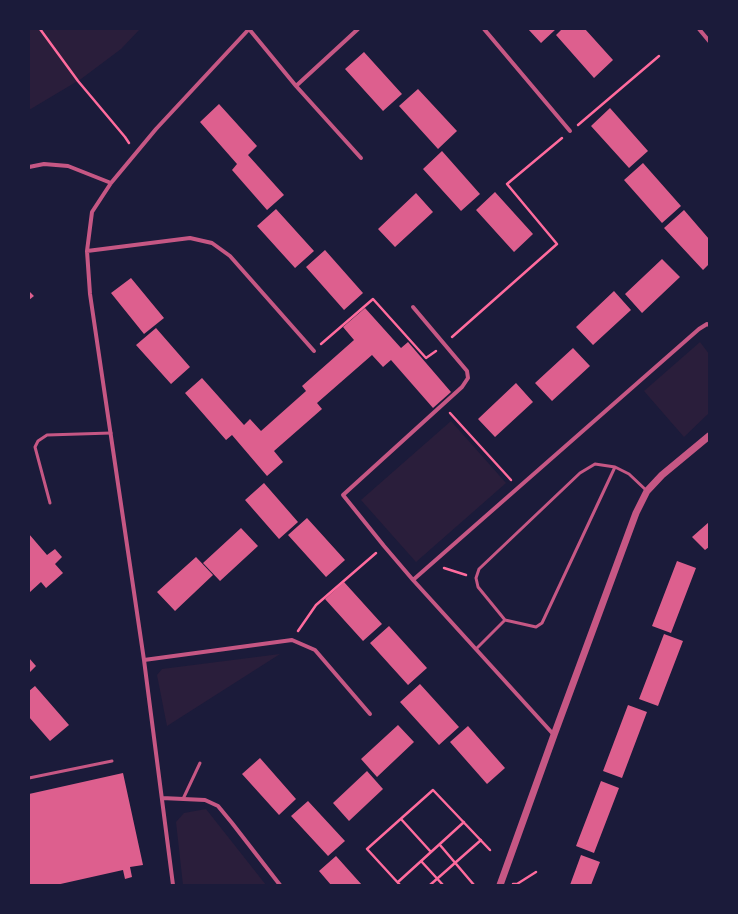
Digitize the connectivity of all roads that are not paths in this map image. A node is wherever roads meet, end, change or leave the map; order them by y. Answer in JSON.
{"nodes":[{"id":1,"x":249,"y":29,"type":"edge"},
{"id":2,"x":358,"y":29,"type":"edge"},
{"id":3,"x":484,"y":29,"type":"edge"},
{"id":4,"x":699,"y":29,"type":"edge"},
{"id":5,"x":709,"y":41,"type":"edge"},
{"id":6,"x":296,"y":86,"type":"junction"},
{"id":7,"x":570,"y":131,"type":"road end"},
{"id":8,"x":361,"y":158,"type":"dead end"},
{"id":9,"x":29,"y":167,"type":"edge"},
{"id":10,"x":111,"y":183,"type":"junction"},
{"id":11,"x":87,"y":251,"type":"junction"},
{"id":12,"x":413,"y":307,"type":"dead end"},
{"id":13,"x":709,"y":325,"type":"edge"},
{"id":14,"x":314,"y":351,"type":"road end"},
{"id":15,"x":111,"y":433,"type":"junction"},
{"id":16,"x":709,"y":436,"type":"edge"},
{"id":17,"x":615,"y":466,"type":"junction"},
{"id":18,"x":647,"y":491,"type":"junction"},
{"id":19,"x":50,"y":504,"type":"dead end"},
{"id":20,"x":413,"y":580,"type":"junction"},
{"id":21,"x":505,"y":620,"type":"junction"},
{"id":22,"x":476,"y":649,"type":"junction"},
{"id":23,"x":144,"y":660,"type":"junction"},
{"id":24,"x":370,"y":714,"type":"dead end"},
{"id":25,"x":554,"y":735,"type":"junction"},
{"id":26,"x":112,"y":761,"type":"dead end"},
{"id":27,"x":200,"y":763,"type":"dead end"},
{"id":28,"x":29,"y":778,"type":"edge"},
{"id":29,"x":162,"y":798,"type":"junction"},
{"id":30,"x":183,"y":799,"type":"junction"},
{"id":31,"x":173,"y":885,"type":"edge"},
{"id":32,"x":280,"y":885,"type":"edge"},
{"id":33,"x":500,"y":885,"type":"edge"}],
"edges":[{"from":1,"to":6,"type":"street"},
{"from":1,"to":10,"type":"street"},
{"from":2,"to":6,"type":"street"},
{"from":3,"to":7,"type":"street"},
{"from":4,"to":5,"type":"street"},
{"from":6,"to":8,"type":"street"},
{"from":9,"to":10,"type":"street"},
{"from":10,"to":11,"type":"street"},
{"from":11,"to":14,"type":"street"},
{"from":11,"to":15,"type":"street"},
{"from":12,"to":20,"type":"street"},
{"from":13,"to":20,"type":"street"},
{"from":15,"to":19,"type":"lane"},
{"from":15,"to":23,"type":"street"},
{"from":16,"to":18,"type":"street"},
{"from":17,"to":18,"type":"lane"},
{"from":17,"to":21,"type":"lane"},
{"from":17,"to":21,"type":"lane"},
{"from":18,"to":25,"type":"street"},
{"from":20,"to":22,"type":"street"},
{"from":21,"to":22,"type":"lane"},
{"from":22,"to":25,"type":"street"},
{"from":23,"to":24,"type":"street"},
{"from":23,"to":29,"type":"street"},
{"from":25,"to":33,"type":"street"},
{"from":26,"to":28,"type":"lane"},
{"from":27,"to":30,"type":"lane"},
{"from":29,"to":30,"type":"street"},
{"from":29,"to":31,"type":"street"},
{"from":30,"to":32,"type":"street"}]}
